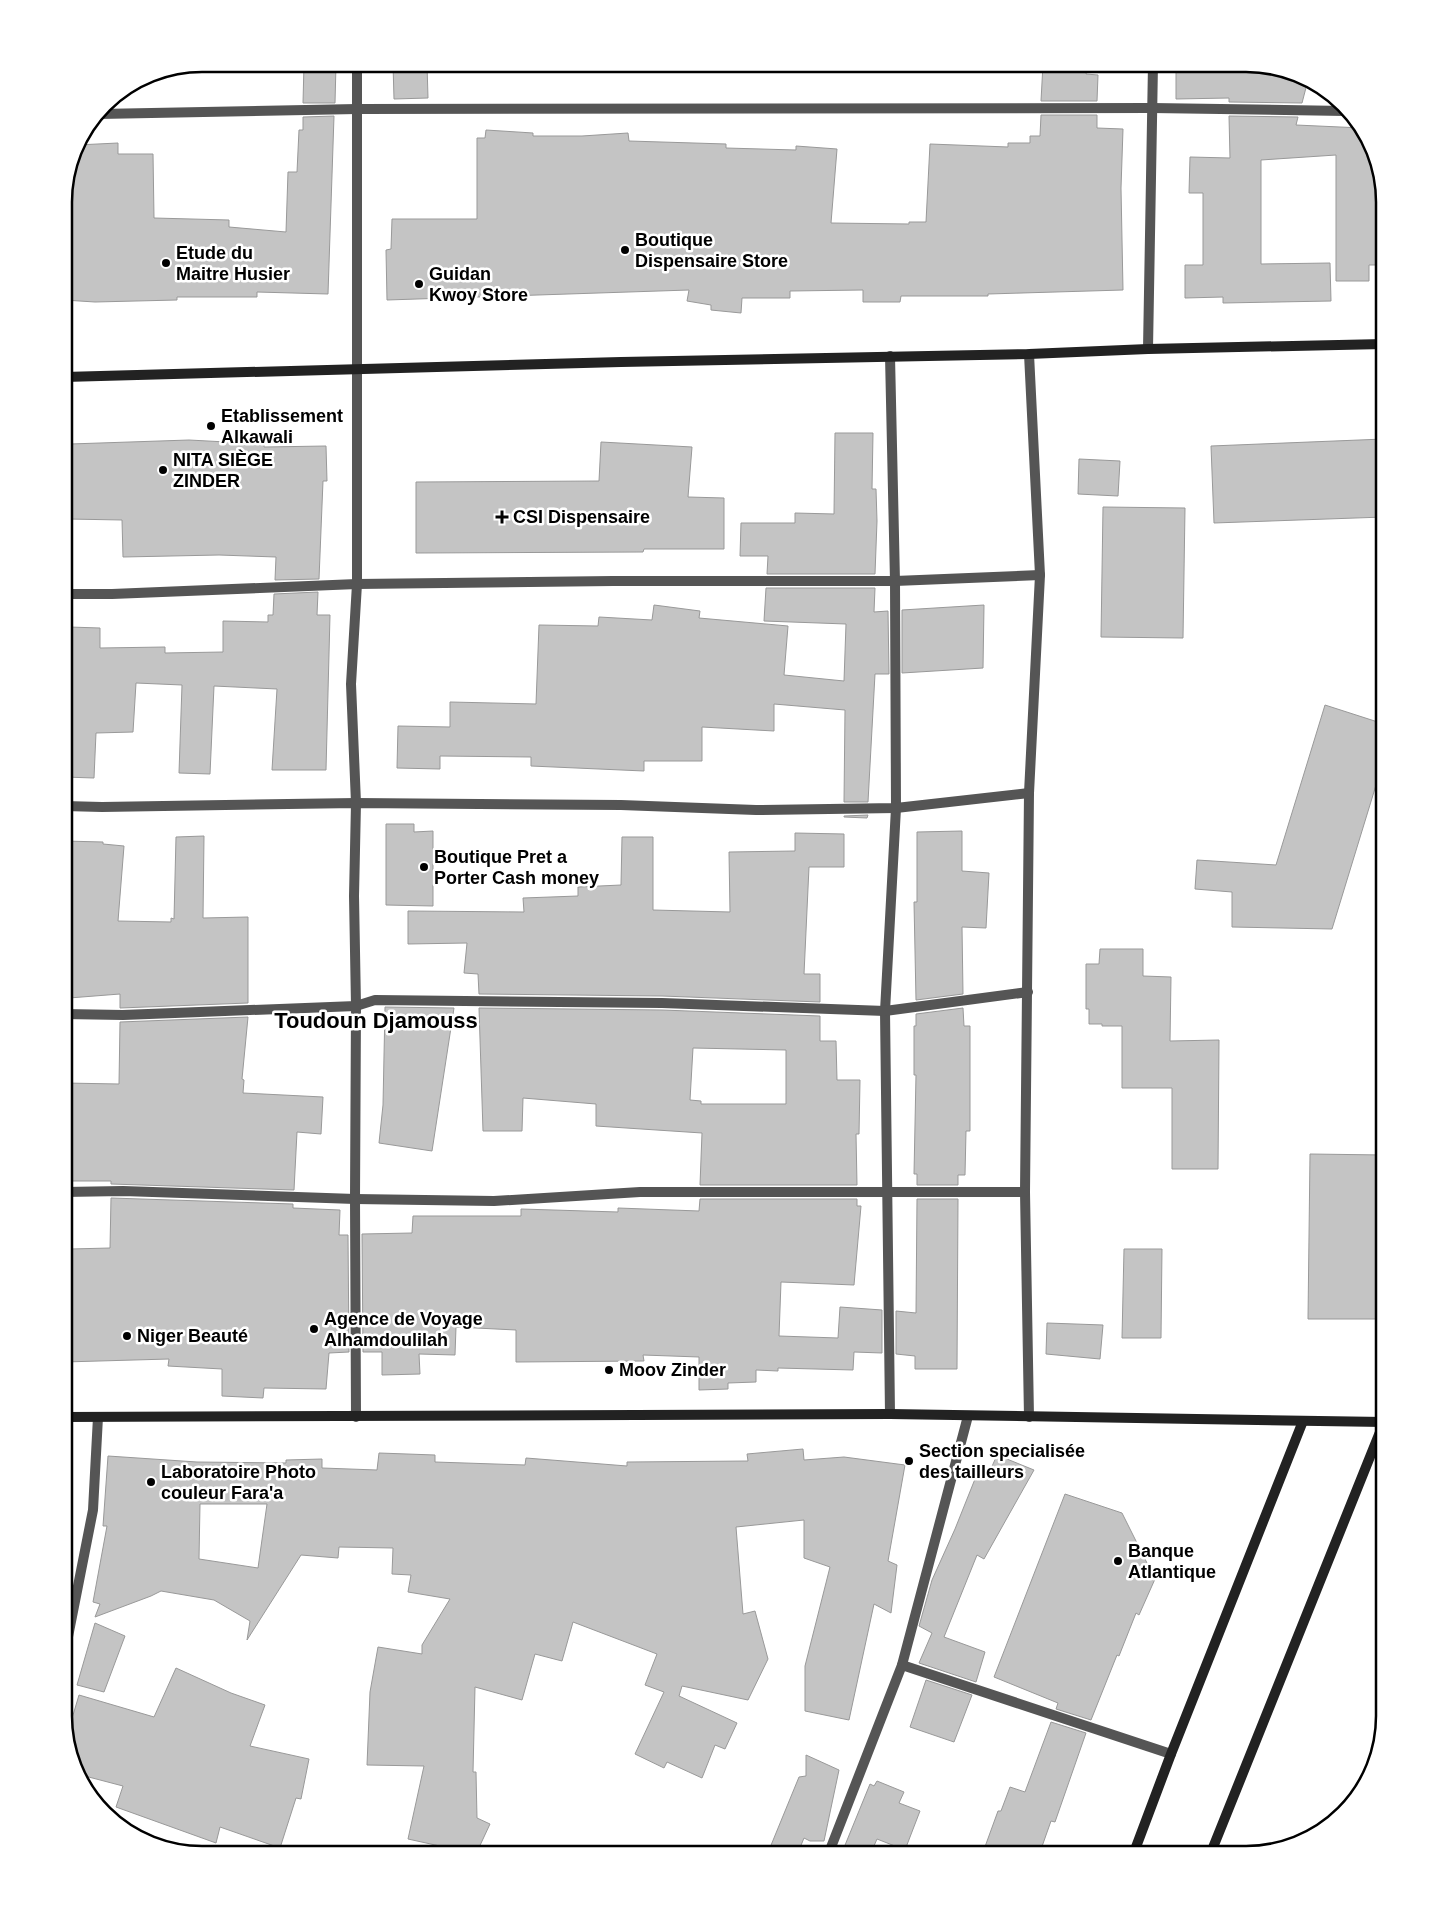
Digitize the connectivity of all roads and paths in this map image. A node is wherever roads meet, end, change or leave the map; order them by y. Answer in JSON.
{"nodes":[{"id":1,"x":357,"y":73,"type":"edge"},
{"id":2,"x":1153,"y":73,"type":"edge"},
{"id":3,"x":1152,"y":108,"type":"junction"},
{"id":4,"x":357,"y":109,"type":"junction"},
{"id":5,"x":1337,"y":111,"type":"edge"},
{"id":6,"x":108,"y":114,"type":"edge"},
{"id":7,"x":1376,"y":344,"type":"edge"},
{"id":8,"x":1148,"y":349,"type":"junction"},
{"id":9,"x":1029,"y":354,"type":"junction"},
{"id":10,"x":890,"y":356,"type":"junction"},
{"id":11,"x":358,"y":369,"type":"junction"},
{"id":12,"x":73,"y":377,"type":"edge"},
{"id":13,"x":1040,"y":576,"type":"junction"},
{"id":14,"x":895,"y":581,"type":"junction"},
{"id":15,"x":357,"y":584,"type":"junction"},
{"id":16,"x":73,"y":594,"type":"edge"},
{"id":17,"x":1030,"y":793,"type":"junction"},
{"id":18,"x":356,"y":803,"type":"junction"},
{"id":19,"x":73,"y":806,"type":"edge"},
{"id":20,"x":896,"y":808,"type":"junction"},
{"id":21,"x":1028,"y":992,"type":"junction"},
{"id":22,"x":356,"y":1006,"type":"junction"},
{"id":23,"x":885,"y":1011,"type":"junction"},
{"id":24,"x":72,"y":1014,"type":"edge"},
{"id":25,"x":72,"y":1192,"type":"edge"},
{"id":26,"x":1025,"y":1192,"type":"junction"},
{"id":27,"x":887,"y":1193,"type":"junction"},
{"id":28,"x":354,"y":1199,"type":"junction"},
{"id":29,"x":890,"y":1414,"type":"junction"},
{"id":30,"x":98,"y":1416,"type":"junction"},
{"id":31,"x":968,"y":1416,"type":"junction"},
{"id":32,"x":72,"y":1417,"type":"edge"},
{"id":33,"x":356,"y":1417,"type":"junction"},
{"id":34,"x":1030,"y":1417,"type":"junction"},
{"id":35,"x":1303,"y":1421,"type":"junction"},
{"id":36,"x":1376,"y":1422,"type":"edge"},
{"id":37,"x":1376,"y":1442,"type":"edge"},
{"id":38,"x":72,"y":1616,"type":"edge"},
{"id":39,"x":902,"y":1665,"type":"junction"},
{"id":40,"x":1171,"y":1754,"type":"junction"},
{"id":41,"x":832,"y":1846,"type":"edge"},
{"id":42,"x":1136,"y":1846,"type":"edge"},
{"id":43,"x":1214,"y":1846,"type":"edge"}],
"edges":[{"from":1,"to":4,"type":"street"},
{"from":2,"to":3,"type":"street"},
{"from":3,"to":4,"type":"street"},
{"from":3,"to":5,"type":"street"},
{"from":3,"to":8,"type":"street"},
{"from":4,"to":6,"type":"street"},
{"from":4,"to":11,"type":"street"},
{"from":7,"to":8,"type":"street"},
{"from":8,"to":9,"type":"street"},
{"from":9,"to":10,"type":"street"},
{"from":9,"to":13,"type":"street"},
{"from":10,"to":11,"type":"street"},
{"from":10,"to":14,"type":"street"},
{"from":11,"to":12,"type":"street"},
{"from":11,"to":15,"type":"street"},
{"from":13,"to":14,"type":"street"},
{"from":13,"to":17,"type":"street"},
{"from":14,"to":15,"type":"street"},
{"from":14,"to":20,"type":"street"},
{"from":15,"to":16,"type":"street"},
{"from":15,"to":18,"type":"street"},
{"from":17,"to":20,"type":"street"},
{"from":17,"to":21,"type":"street"},
{"from":18,"to":19,"type":"street"},
{"from":18,"to":20,"type":"street"},
{"from":18,"to":22,"type":"street"},
{"from":20,"to":23,"type":"street"},
{"from":21,"to":23,"type":"street"},
{"from":21,"to":26,"type":"street"},
{"from":22,"to":23,"type":"street"},
{"from":22,"to":24,"type":"street"},
{"from":22,"to":28,"type":"street"},
{"from":23,"to":27,"type":"street"},
{"from":25,"to":28,"type":"street"},
{"from":26,"to":27,"type":"street"},
{"from":26,"to":34,"type":"street"},
{"from":27,"to":28,"type":"street"},
{"from":27,"to":29,"type":"street"},
{"from":28,"to":33,"type":"street"},
{"from":29,"to":31,"type":"street"},
{"from":29,"to":33,"type":"street"},
{"from":30,"to":32,"type":"street"},
{"from":30,"to":33,"type":"street"},
{"from":30,"to":38,"type":"street"},
{"from":31,"to":34,"type":"street"},
{"from":31,"to":39,"type":"street"},
{"from":34,"to":35,"type":"street"},
{"from":35,"to":36,"type":"street"},
{"from":35,"to":40,"type":"street"},
{"from":37,"to":43,"type":"street"},
{"from":39,"to":40,"type":"street"},
{"from":39,"to":41,"type":"street"},
{"from":40,"to":42,"type":"street"}]}
